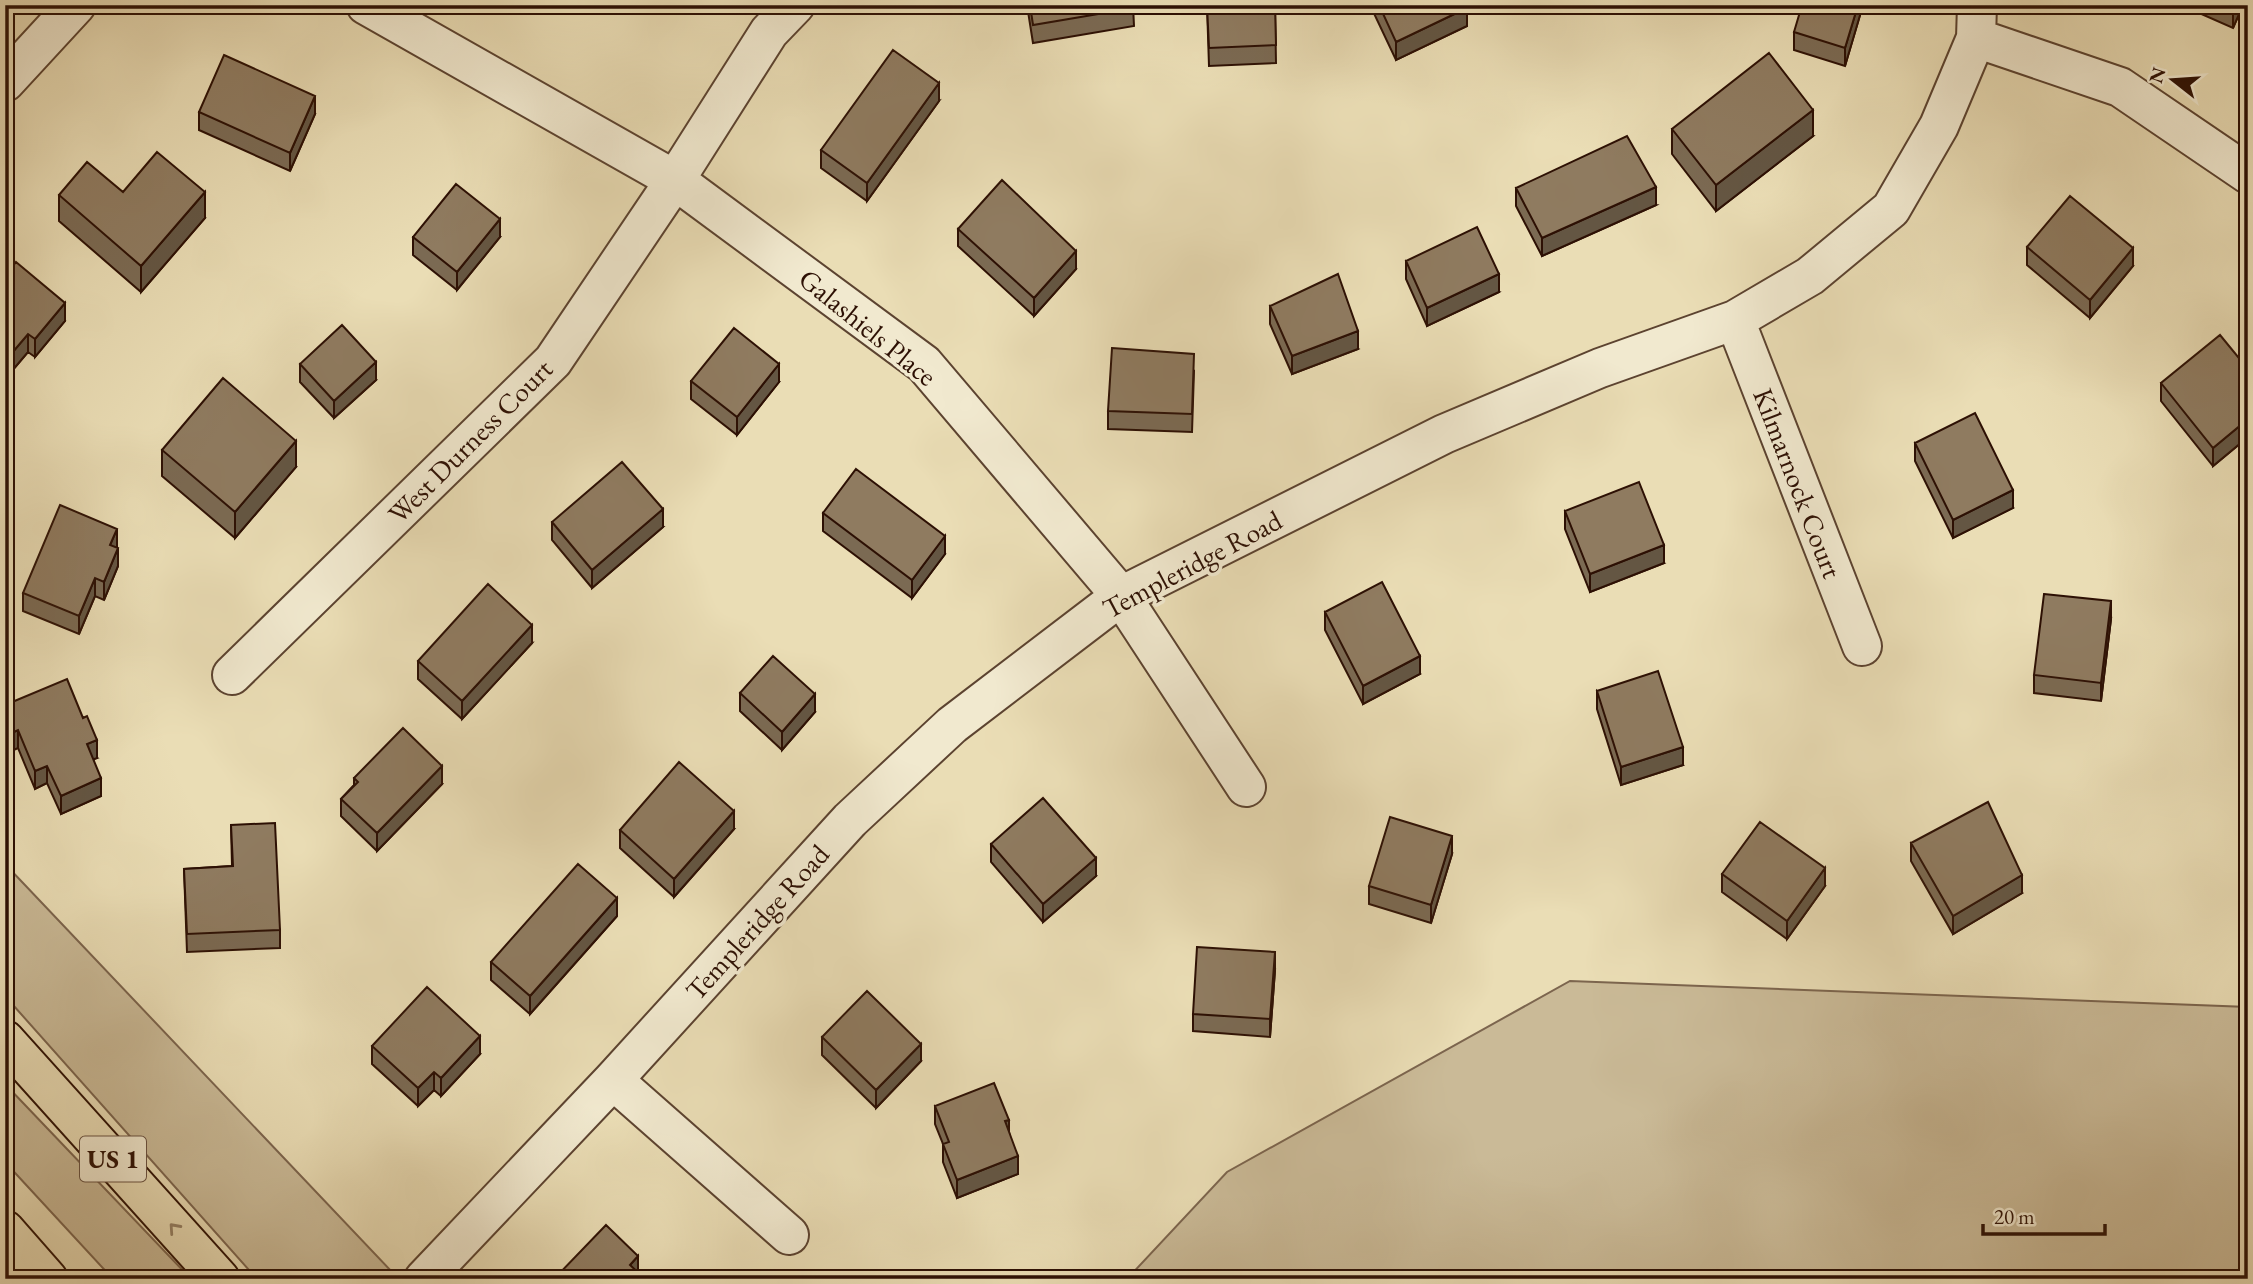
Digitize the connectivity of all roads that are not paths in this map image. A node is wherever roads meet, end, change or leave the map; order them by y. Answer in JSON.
{"nodes":[{"id":1,"x":76,"y":5,"type":"edge"},
{"id":2,"x":366,"y":5,"type":"edge"},
{"id":3,"x":794,"y":5,"type":"edge"},
{"id":4,"x":1977,"y":22,"type":"edge"},
{"id":5,"x":5,"y":82,"type":"edge"},
{"id":6,"x":2248,"y":174,"type":"edge"},
{"id":7,"x":675,"y":180,"type":"junction"},
{"id":8,"x":1735,"y":320,"type":"junction"},
{"id":9,"x":1121,"y":596,"type":"junction"},
{"id":10,"x":1862,"y":646,"type":"dead end"},
{"id":11,"x":232,"y":675,"type":"dead end"},
{"id":12,"x":1246,"y":787,"type":"dead end"},
{"id":13,"x":5,"y":1040,"type":"edge"},
{"id":14,"x":613,"y":1080,"type":"junction"},
{"id":15,"x":5,"y":1230,"type":"edge"},
{"id":16,"x":789,"y":1235,"type":"dead end"},
{"id":17,"x":48,"y":1279,"type":"edge"},
{"id":18,"x":220,"y":1279,"type":"edge"},
{"id":19,"x":424,"y":1279,"type":"edge"}],
"edges":[{"from":1,"to":5,"type":"street"},
{"from":2,"to":7,"type":"street","name":"Galashiels Place"},
{"from":3,"to":7,"type":"street","name":"West Durness Court"},
{"from":4,"to":6,"type":"street"},
{"from":4,"to":8,"type":"street","name":"Templeridge Road"},
{"from":7,"to":9,"type":"street","name":"Galashiels Place"},
{"from":7,"to":11,"type":"street","name":"West Durness Court"},
{"from":8,"to":9,"type":"street","name":"Templeridge Road"},
{"from":8,"to":10,"type":"street","name":"Kilmarnock Court"},
{"from":9,"to":12,"type":"street","name":"Galashiels Place"},
{"from":9,"to":14,"type":"street","name":"Templeridge Road"},
{"from":18,"to":13,"type":"highway","number":"US 1","one_way":true},
{"from":14,"to":16,"type":"street"},
{"from":14,"to":19,"type":"street","name":"Templeridge Road"},
{"from":15,"to":17,"type":"highway"}]}
